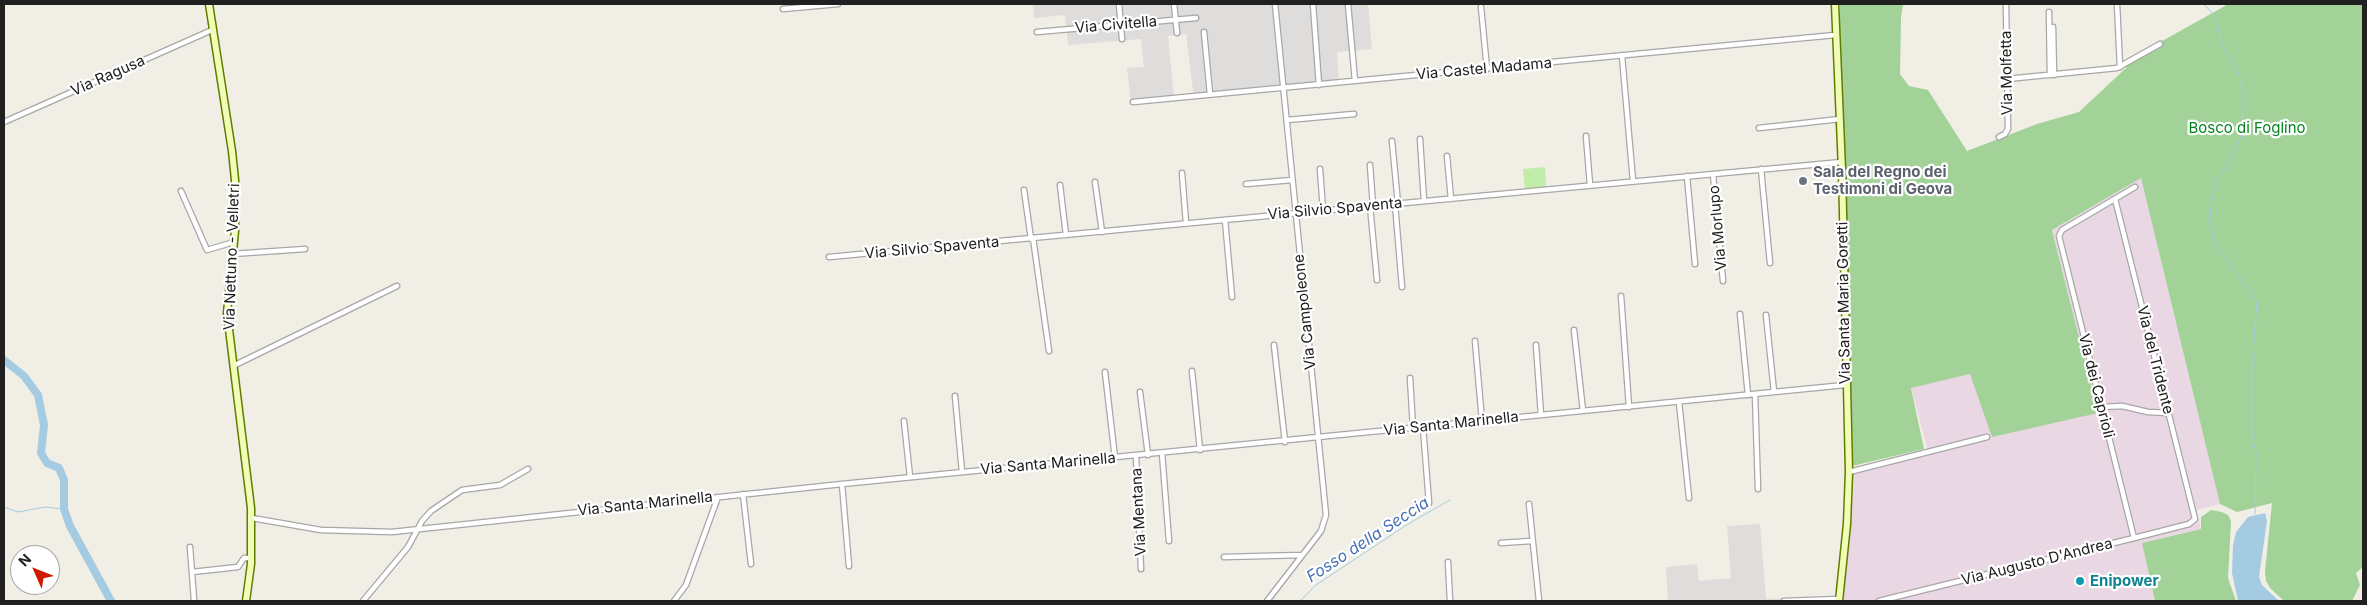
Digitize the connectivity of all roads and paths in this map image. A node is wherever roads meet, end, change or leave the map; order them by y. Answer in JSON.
{"nodes":[{"id":1,"x":209,"y":4,"type":"edge"},
{"id":2,"x":838,"y":4,"type":"edge"},
{"id":3,"x":1119,"y":4,"type":"edge"},
{"id":4,"x":1174,"y":4,"type":"edge"},
{"id":5,"x":1275,"y":4,"type":"edge"},
{"id":6,"x":1313,"y":4,"type":"edge"},
{"id":7,"x":1348,"y":4,"type":"edge"},
{"id":8,"x":1835,"y":4,"type":"edge"},
{"id":9,"x":2006,"y":4,"type":"edge"},
{"id":10,"x":2117,"y":4,"type":"edge"},
{"id":11,"x":1481,"y":7,"type":"dead end"},
{"id":12,"x":784,"y":9,"type":"dead end"},
{"id":13,"x":2050,"y":12,"type":"dead end"},
{"id":14,"x":1196,"y":18,"type":"dead end"},
{"id":15,"x":1176,"y":20,"type":"junction"},
{"id":16,"x":1121,"y":24,"type":"junction"},
{"id":17,"x":2053,"y":27,"type":"dead end"},
{"id":18,"x":212,"y":30,"type":"junction"},
{"id":19,"x":1037,"y":32,"type":"dead end"},
{"id":20,"x":1204,"y":32,"type":"dead end"},
{"id":21,"x":1177,"y":33,"type":"dead end"},
{"id":22,"x":1835,"y":36,"type":"junction"},
{"id":23,"x":1122,"y":38,"type":"dead end"},
{"id":24,"x":2160,"y":44,"type":"dead end"},
{"id":25,"x":1622,"y":56,"type":"junction"},
{"id":26,"x":2120,"y":67,"type":"junction"},
{"id":27,"x":1486,"y":69,"type":"junction"},
{"id":28,"x":2052,"y":75,"type":"junction"},
{"id":29,"x":2007,"y":79,"type":"junction"},
{"id":30,"x":1355,"y":81,"type":"junction"},
{"id":31,"x":1319,"y":85,"type":"junction"},
{"id":32,"x":1284,"y":87,"type":"junction"},
{"id":33,"x":1210,"y":94,"type":"junction"},
{"id":34,"x":1133,"y":102,"type":"dead end"},
{"id":35,"x":1354,"y":114,"type":"dead end"},
{"id":36,"x":1840,"y":119,"type":"junction"},
{"id":37,"x":1287,"y":120,"type":"junction"},
{"id":38,"x":4,"y":122,"type":"edge"},
{"id":39,"x":1759,"y":128,"type":"dead end"},
{"id":40,"x":1586,"y":136,"type":"dead end"},
{"id":41,"x":1999,"y":137,"type":"dead end"},
{"id":42,"x":1420,"y":139,"type":"dead end"},
{"id":43,"x":1392,"y":141,"type":"dead end"},
{"id":44,"x":1447,"y":156,"type":"dead end"},
{"id":45,"x":1842,"y":162,"type":"junction"},
{"id":46,"x":1370,"y":164,"type":"dead end"},
{"id":47,"x":1320,"y":169,"type":"dead end"},
{"id":48,"x":1760,"y":169,"type":"junction"},
{"id":49,"x":1182,"y":173,"type":"dead end"},
{"id":50,"x":1712,"y":174,"type":"junction"},
{"id":51,"x":1687,"y":176,"type":"junction"},
{"id":52,"x":1292,"y":180,"type":"junction"},
{"id":53,"x":1633,"y":181,"type":"junction"},
{"id":54,"x":1095,"y":182,"type":"dead end"},
{"id":55,"x":1246,"y":184,"type":"dead end"},
{"id":56,"x":1060,"y":185,"type":"dead end"},
{"id":57,"x":1590,"y":186,"type":"junction"},
{"id":58,"x":2135,"y":187,"type":"dead end"},
{"id":59,"x":1024,"y":190,"type":"dead end"},
{"id":60,"x":181,"y":191,"type":"dead end"},
{"id":61,"x":1451,"y":199,"type":"junction"},
{"id":62,"x":2115,"y":199,"type":"junction"},
{"id":63,"x":1424,"y":201,"type":"junction"},
{"id":64,"x":1397,"y":204,"type":"junction"},
{"id":65,"x":1371,"y":206,"type":"junction"},
{"id":66,"x":1324,"y":210,"type":"junction"},
{"id":67,"x":1295,"y":213,"type":"junction"},
{"id":68,"x":1225,"y":220,"type":"junction"},
{"id":69,"x":1186,"y":223,"type":"junction"},
{"id":70,"x":1102,"y":232,"type":"junction"},
{"id":71,"x":1066,"y":235,"type":"junction"},
{"id":72,"x":1032,"y":239,"type":"junction"},
{"id":73,"x":234,"y":242,"type":"junction"},
{"id":74,"x":305,"y":248,"type":"dead end"},
{"id":75,"x":232,"y":254,"type":"junction"},
{"id":76,"x":829,"y":257,"type":"dead end"},
{"id":77,"x":1770,"y":263,"type":"dead end"},
{"id":78,"x":1695,"y":264,"type":"dead end"},
{"id":79,"x":1377,"y":280,"type":"dead end"},
{"id":80,"x":1723,"y":281,"type":"dead end"},
{"id":81,"x":397,"y":286,"type":"dead end"},
{"id":82,"x":1402,"y":287,"type":"dead end"},
{"id":83,"x":1621,"y":296,"type":"dead end"},
{"id":84,"x":1232,"y":297,"type":"dead end"},
{"id":85,"x":1740,"y":314,"type":"dead end"},
{"id":86,"x":1766,"y":315,"type":"dead end"},
{"id":87,"x":1574,"y":330,"type":"dead end"},
{"id":88,"x":1475,"y":341,"type":"dead end"},
{"id":89,"x":1274,"y":345,"type":"dead end"},
{"id":90,"x":1536,"y":345,"type":"dead end"},
{"id":91,"x":1049,"y":352,"type":"dead end"},
{"id":92,"x":233,"y":366,"type":"junction"},
{"id":93,"x":1192,"y":370,"type":"dead end"},
{"id":94,"x":1105,"y":372,"type":"dead end"},
{"id":95,"x":1410,"y":378,"type":"dead end"},
{"id":96,"x":1845,"y":385,"type":"junction"},
{"id":97,"x":1140,"y":392,"type":"dead end"},
{"id":98,"x":1774,"y":392,"type":"junction"},
{"id":99,"x":1756,"y":394,"type":"junction"},
{"id":100,"x":1748,"y":395,"type":"junction"},
{"id":101,"x":955,"y":396,"type":"dead end"},
{"id":102,"x":1679,"y":402,"type":"junction"},
{"id":103,"x":1628,"y":407,"type":"junction"},
{"id":104,"x":2101,"y":407,"type":"junction"},
{"id":105,"x":1582,"y":411,"type":"junction"},
{"id":106,"x":2168,"y":413,"type":"junction"},
{"id":107,"x":1542,"y":415,"type":"junction"},
{"id":108,"x":904,"y":421,"type":"dead end"},
{"id":109,"x":1482,"y":421,"type":"junction"},
{"id":110,"x":1423,"y":427,"type":"junction"},
{"id":111,"x":1413,"y":428,"type":"junction"},
{"id":112,"x":1988,"y":437,"type":"dead end"},
{"id":113,"x":1317,"y":438,"type":"junction"},
{"id":114,"x":1285,"y":442,"type":"junction"},
{"id":115,"x":1200,"y":450,"type":"junction"},
{"id":116,"x":1162,"y":453,"type":"junction"},
{"id":117,"x":1148,"y":455,"type":"junction"},
{"id":118,"x":1136,"y":456,"type":"junction"},
{"id":119,"x":1116,"y":458,"type":"junction"},
{"id":120,"x":528,"y":469,"type":"dead end"},
{"id":121,"x":962,"y":472,"type":"junction"},
{"id":122,"x":1848,"y":472,"type":"junction"},
{"id":123,"x":910,"y":477,"type":"junction"},
{"id":124,"x":842,"y":484,"type":"junction"},
{"id":125,"x":1758,"y":489,"type":"dead end"},
{"id":126,"x":743,"y":494,"type":"junction"},
{"id":127,"x":718,"y":496,"type":"junction"},
{"id":128,"x":1689,"y":498,"type":"dead end"},
{"id":129,"x":1429,"y":503,"type":"dead end"},
{"id":130,"x":1529,"y":504,"type":"dead end"},
{"id":131,"x":252,"y":518,"type":"junction"},
{"id":132,"x":2194,"y":520,"type":"joint"},
{"id":133,"x":418,"y":529,"type":"junction"},
{"id":134,"x":2134,"y":538,"type":"junction"},
{"id":135,"x":1532,"y":541,"type":"junction"},
{"id":136,"x":1169,"y":542,"type":"dead end"},
{"id":137,"x":1501,"y":543,"type":"dead end"},
{"id":138,"x":190,"y":547,"type":"dead end"},
{"id":139,"x":1302,"y":555,"type":"junction"},
{"id":140,"x":1224,"y":557,"type":"dead end"},
{"id":141,"x":251,"y":558,"type":"junction"},
{"id":142,"x":1448,"y":562,"type":"dead end"},
{"id":143,"x":751,"y":564,"type":"dead end"},
{"id":144,"x":849,"y":566,"type":"dead end"},
{"id":145,"x":1141,"y":568,"type":"dead end"},
{"id":146,"x":192,"y":572,"type":"junction"},
{"id":147,"x":194,"y":600,"type":"edge"},
{"id":148,"x":1839,"y":600,"type":"edge"},
{"id":149,"x":246,"y":601,"type":"edge"},
{"id":150,"x":363,"y":601,"type":"edge"},
{"id":151,"x":674,"y":601,"type":"edge"},
{"id":152,"x":1267,"y":601,"type":"edge"},
{"id":153,"x":1450,"y":601,"type":"edge"},
{"id":154,"x":1539,"y":601,"type":"edge"},
{"id":155,"x":1784,"y":601,"type":"edge"},
{"id":156,"x":1880,"y":601,"type":"edge"}],
"edges":[{"from":1,"to":18,"type":"main road","name":"Via Nettuno - Velletri"},
{"from":2,"to":12,"type":"street"},
{"from":3,"to":16,"type":"street"},
{"from":4,"to":15,"type":"street"},
{"from":5,"to":32,"type":"street","name":"Via Campoleone"},
{"from":6,"to":31,"type":"street"},
{"from":7,"to":30,"type":"street"},
{"from":8,"to":22,"type":"main road","name":"Via Santa Maria Goretti"},
{"from":9,"to":29,"type":"street","name":"Via Molfetta"},
{"from":10,"to":26,"type":"street"},
{"from":11,"to":27,"type":"street"},
{"from":13,"to":28,"type":"street"},
{"from":14,"to":15,"type":"street","name":"Via Civitella"},
{"from":15,"to":16,"type":"street","name":"Via Civitella"},
{"from":15,"to":21,"type":"street"},
{"from":16,"to":19,"type":"street","name":"Via Civitella"},
{"from":16,"to":23,"type":"street"},
{"from":17,"to":28,"type":"street"},
{"from":18,"to":38,"type":"street","name":"Via Ragusa"},
{"from":18,"to":73,"type":"main road","name":"Via Nettuno - Velletri"},
{"from":20,"to":33,"type":"street"},
{"from":22,"to":25,"type":"street","name":"Via Castel Madama"},
{"from":22,"to":36,"type":"main road","name":"Via Santa Maria Goretti"},
{"from":24,"to":26,"type":"street"},
{"from":25,"to":27,"type":"street","name":"Via Castel Madama"},
{"from":25,"to":53,"type":"street"},
{"from":26,"to":28,"type":"street"},
{"from":27,"to":30,"type":"street","name":"Via Castel Madama"},
{"from":28,"to":29,"type":"street"},
{"from":29,"to":41,"type":"street","name":"Via Molfetta"},
{"from":30,"to":31,"type":"street","name":"Via Castel Madama"},
{"from":31,"to":32,"type":"street","name":"Via Castel Madama"},
{"from":32,"to":33,"type":"street","name":"Via Castel Madama"},
{"from":32,"to":37,"type":"street","name":"Via Campoleone"},
{"from":33,"to":34,"type":"street","name":"Via Castel Madama"},
{"from":35,"to":37,"type":"street"},
{"from":36,"to":39,"type":"street"},
{"from":36,"to":45,"type":"main road","name":"Via Santa Maria Goretti"},
{"from":37,"to":52,"type":"street","name":"Via Campoleone"},
{"from":40,"to":57,"type":"street"},
{"from":42,"to":63,"type":"street"},
{"from":43,"to":64,"type":"street"},
{"from":44,"to":61,"type":"street"},
{"from":45,"to":48,"type":"street","name":"Via Silvio Spaventa"},
{"from":45,"to":96,"type":"main road","name":"Via Santa Maria Goretti"},
{"from":46,"to":65,"type":"street"},
{"from":47,"to":66,"type":"street"},
{"from":48,"to":50,"type":"street","name":"Via Silvio Spaventa"},
{"from":48,"to":77,"type":"street"},
{"from":49,"to":69,"type":"street"},
{"from":50,"to":51,"type":"street","name":"Via Silvio Spaventa"},
{"from":50,"to":80,"type":"street","name":"Via Morlupo"},
{"from":51,"to":53,"type":"street","name":"Via Silvio Spaventa"},
{"from":51,"to":78,"type":"street"},
{"from":52,"to":55,"type":"street"},
{"from":52,"to":67,"type":"street","name":"Via Campoleone"},
{"from":53,"to":57,"type":"street","name":"Via Silvio Spaventa"},
{"from":54,"to":70,"type":"street"},
{"from":56,"to":71,"type":"street"},
{"from":57,"to":61,"type":"street","name":"Via Silvio Spaventa"},
{"from":58,"to":62,"type":"street"},
{"from":59,"to":72,"type":"street"},
{"from":60,"to":73,"type":"street"},
{"from":61,"to":63,"type":"street","name":"Via Silvio Spaventa"},
{"from":62,"to":104,"type":"street","name":"Via dei Caprioli"},
{"from":62,"to":106,"type":"street","name":"Via del Tridente"},
{"from":63,"to":64,"type":"street","name":"Via Silvio Spaventa"},
{"from":64,"to":65,"type":"street","name":"Via Silvio Spaventa"},
{"from":64,"to":82,"type":"street"},
{"from":65,"to":66,"type":"street","name":"Via Silvio Spaventa"},
{"from":65,"to":79,"type":"street"},
{"from":66,"to":67,"type":"street","name":"Via Silvio Spaventa"},
{"from":67,"to":68,"type":"street","name":"Via Silvio Spaventa"},
{"from":67,"to":113,"type":"street","name":"Via Campoleone"},
{"from":68,"to":69,"type":"street","name":"Via Silvio Spaventa"},
{"from":68,"to":84,"type":"street"},
{"from":69,"to":70,"type":"street","name":"Via Silvio Spaventa"},
{"from":70,"to":71,"type":"street","name":"Via Silvio Spaventa"},
{"from":71,"to":72,"type":"street","name":"Via Silvio Spaventa"},
{"from":72,"to":76,"type":"street","name":"Via Silvio Spaventa"},
{"from":72,"to":91,"type":"street"},
{"from":73,"to":75,"type":"main road","name":"Via Nettuno - Velletri"},
{"from":74,"to":75,"type":"street"},
{"from":75,"to":92,"type":"main road","name":"Via Nettuno - Velletri"},
{"from":81,"to":92,"type":"street"},
{"from":83,"to":103,"type":"street"},
{"from":85,"to":100,"type":"street"},
{"from":86,"to":98,"type":"street"},
{"from":87,"to":105,"type":"street"},
{"from":88,"to":109,"type":"street"},
{"from":89,"to":114,"type":"street"},
{"from":90,"to":107,"type":"street"},
{"from":92,"to":131,"type":"main road","name":"Via Nettuno - Velletri"},
{"from":93,"to":115,"type":"street"},
{"from":94,"to":119,"type":"street"},
{"from":95,"to":111,"type":"street"},
{"from":96,"to":98,"type":"street","name":"Via Santa Marinella"},
{"from":96,"to":122,"type":"main road","name":"Via Santa Maria Goretti"},
{"from":97,"to":117,"type":"street"},
{"from":98,"to":99,"type":"street","name":"Via Santa Marinella"},
{"from":99,"to":100,"type":"street","name":"Via Santa Marinella"},
{"from":99,"to":125,"type":"street"},
{"from":100,"to":102,"type":"street","name":"Via Santa Marinella"},
{"from":101,"to":121,"type":"street"},
{"from":102,"to":103,"type":"street","name":"Via Santa Marinella"},
{"from":102,"to":128,"type":"street"},
{"from":103,"to":105,"type":"street","name":"Via Santa Marinella"},
{"from":104,"to":106,"type":"street"},
{"from":104,"to":134,"type":"street","name":"Via dei Caprioli"},
{"from":105,"to":107,"type":"street","name":"Via Santa Marinella"},
{"from":106,"to":132,"type":"street","name":"Via del Tridente"},
{"from":107,"to":109,"type":"street","name":"Via Santa Marinella"},
{"from":108,"to":123,"type":"street"},
{"from":109,"to":110,"type":"street","name":"Via Santa Marinella"},
{"from":110,"to":111,"type":"street","name":"Via Santa Marinella"},
{"from":110,"to":129,"type":"street"},
{"from":111,"to":113,"type":"street","name":"Via Santa Marinella"},
{"from":112,"to":122,"type":"street"},
{"from":113,"to":114,"type":"street","name":"Via Santa Marinella"},
{"from":113,"to":139,"type":"street","name":"Via Campoleone"},
{"from":114,"to":115,"type":"street","name":"Via Santa Marinella"},
{"from":115,"to":116,"type":"street","name":"Via Santa Marinella"},
{"from":116,"to":117,"type":"street","name":"Via Santa Marinella"},
{"from":116,"to":136,"type":"street"},
{"from":117,"to":118,"type":"street","name":"Via Santa Marinella"},
{"from":118,"to":119,"type":"street","name":"Via Santa Marinella"},
{"from":118,"to":145,"type":"street","name":"Via Mentana"},
{"from":119,"to":121,"type":"street","name":"Via Santa Marinella"},
{"from":120,"to":133,"type":"street"},
{"from":121,"to":123,"type":"street","name":"Via Santa Marinella"},
{"from":122,"to":148,"type":"main road","name":"Via Santa Maria Goretti"},
{"from":123,"to":124,"type":"street","name":"Via Santa Marinella"},
{"from":124,"to":126,"type":"street","name":"Via Santa Marinella"},
{"from":124,"to":144,"type":"street"},
{"from":126,"to":127,"type":"street","name":"Via Santa Marinella"},
{"from":126,"to":143,"type":"street"},
{"from":127,"to":133,"type":"street","name":"Via Santa Marinella"},
{"from":127,"to":151,"type":"street"},
{"from":130,"to":135,"type":"street"},
{"from":131,"to":133,"type":"street","name":"Via Santa Marinella"},
{"from":131,"to":141,"type":"main road","name":"Via Nettuno - Velletri"},
{"from":132,"to":134,"type":"street","name":"Via Augusto D'Andrea"},
{"from":133,"to":150,"type":"street"},
{"from":134,"to":156,"type":"street","name":"Via Augusto D'Andrea"},
{"from":135,"to":137,"type":"street"},
{"from":135,"to":154,"type":"street"},
{"from":138,"to":146,"type":"street"},
{"from":139,"to":140,"type":"street"},
{"from":139,"to":152,"type":"street","name":"Via Campoleone"},
{"from":141,"to":146,"type":"street"},
{"from":141,"to":149,"type":"main road","name":"Via Nettuno - Velletri"},
{"from":142,"to":153,"type":"street"},
{"from":146,"to":147,"type":"street"},
{"from":148,"to":155,"type":"street"}]}
